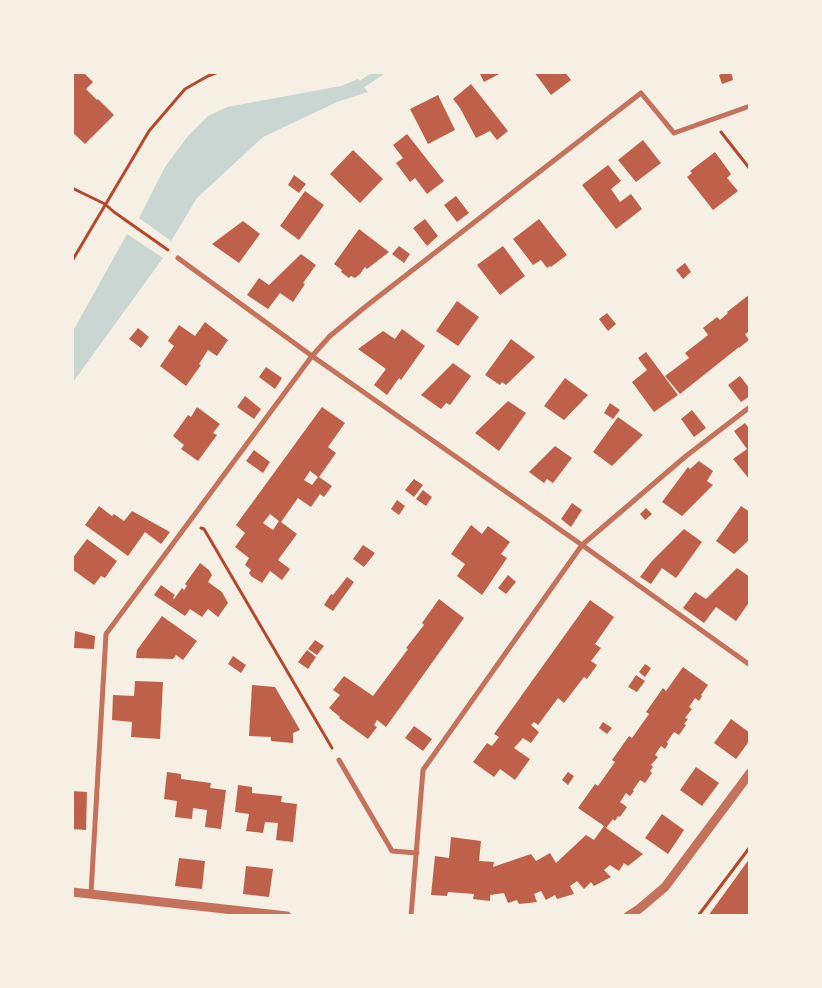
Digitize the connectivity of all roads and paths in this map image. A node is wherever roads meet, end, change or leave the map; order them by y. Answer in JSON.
{"nodes":[{"id":1,"x":218,"y":72,"type":"edge"},
{"id":2,"x":750,"y":106,"type":"edge"},
{"id":3,"x":712,"y":119,"type":"junction"},
{"id":4,"x":750,"y":169,"type":"edge"},
{"id":5,"x":72,"y":188,"type":"edge"},
{"id":6,"x":106,"y":204,"type":"junction"},
{"id":7,"x":178,"y":258,"type":"joint"},
{"id":8,"x":72,"y":261,"type":"edge"},
{"id":9,"x":312,"y":356,"type":"junction"},
{"id":10,"x":750,"y":407,"type":"edge"},
{"id":11,"x":190,"y":521,"type":"junction"},
{"id":12,"x":582,"y":545,"type":"junction"},
{"id":13,"x":750,"y":664,"type":"edge"},
{"id":14,"x":339,"y":760,"type":"joint"},
{"id":15,"x":750,"y":774,"type":"edge"},
{"id":16,"x":750,"y":847,"type":"edge"},
{"id":17,"x":417,"y":853,"type":"junction"},
{"id":18,"x":72,"y":892,"type":"edge"},
{"id":19,"x":91,"y":894,"type":"junction"},
{"id":20,"x":287,"y":916,"type":"edge"},
{"id":21,"x":411,"y":916,"type":"edge"},
{"id":22,"x":628,"y":916,"type":"edge"},
{"id":23,"x":698,"y":916,"type":"edge"}],
"edges":[{"from":1,"to":6,"type":"path"},
{"from":2,"to":3,"type":"street"},
{"from":3,"to":4,"type":"path"},
{"from":3,"to":9,"type":"street"},
{"from":5,"to":6,"type":"path"},
{"from":6,"to":7,"type":"path"},
{"from":6,"to":8,"type":"path"},
{"from":7,"to":9,"type":"street"},
{"from":9,"to":11,"type":"street"},
{"from":9,"to":12,"type":"street"},
{"from":10,"to":12,"type":"street"},
{"from":11,"to":14,"type":"path"},
{"from":11,"to":19,"type":"street"},
{"from":12,"to":13,"type":"street"},
{"from":12,"to":17,"type":"street"},
{"from":14,"to":17,"type":"street"},
{"from":15,"to":22,"type":"street"},
{"from":16,"to":23,"type":"path"},
{"from":17,"to":21,"type":"street"},
{"from":18,"to":19,"type":"street"},
{"from":19,"to":20,"type":"street"}]}
